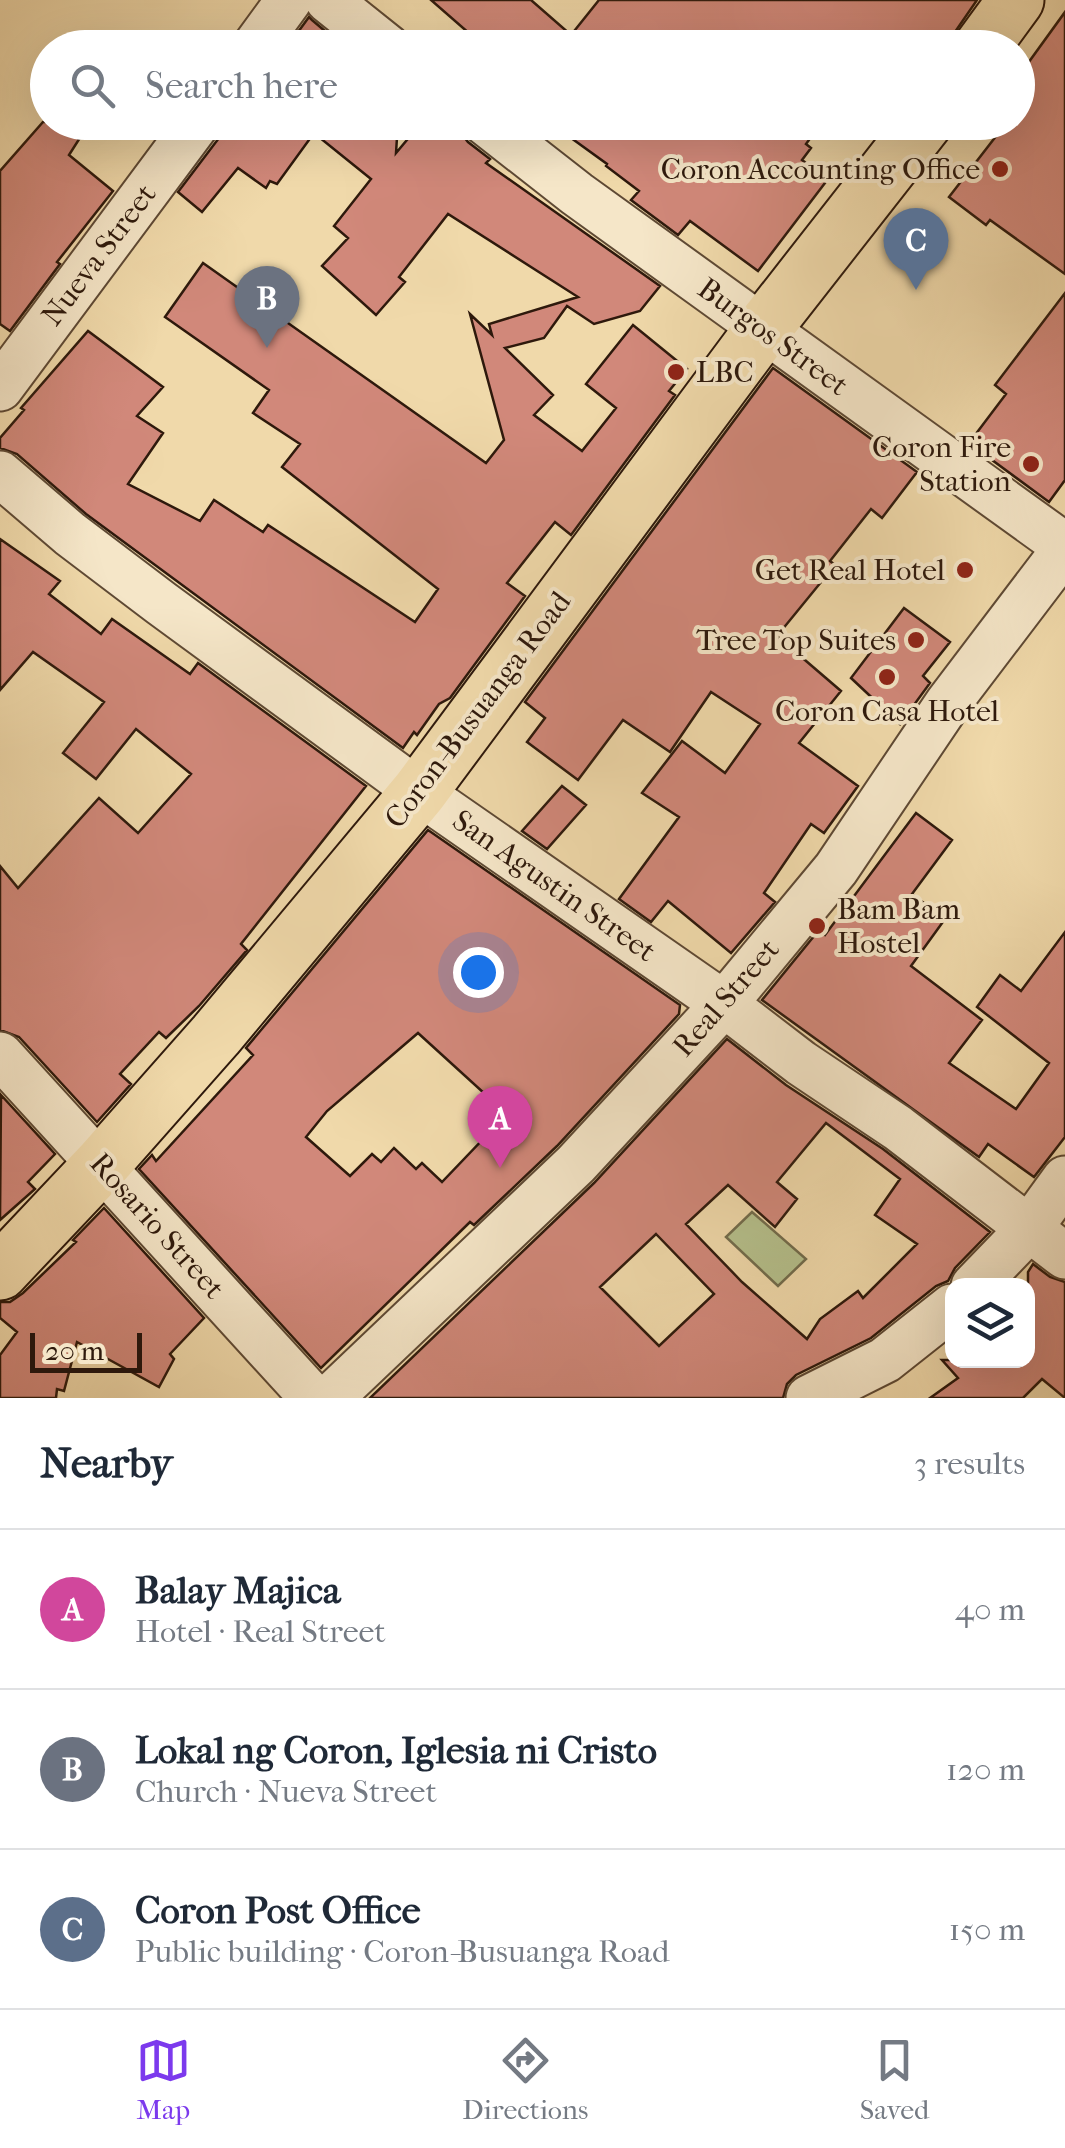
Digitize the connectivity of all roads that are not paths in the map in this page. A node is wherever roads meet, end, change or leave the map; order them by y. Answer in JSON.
{"nodes":[{"id":1,"x":289,"y":0,"type":"edge"},
{"id":2,"x":328,"y":0,"type":"edge"},
{"id":3,"x":1016,"y":0,"type":"edge"},
{"id":4,"x":267,"y":30,"type":"edge"},
{"id":5,"x":366,"y":30,"type":"edge"},
{"id":6,"x":994,"y":30,"type":"edge"},
{"id":7,"x":185,"y":140,"type":"edge"},
{"id":8,"x":509,"y":140,"type":"edge"},
{"id":9,"x":911,"y":140,"type":"edge"},
{"id":10,"x":763,"y":329,"type":"junction"},
{"id":11,"x":0,"y":388,"type":"edge"},
{"id":12,"x":0,"y":474,"type":"edge"},
{"id":13,"x":1065,"y":547,"type":"edge"},
{"id":14,"x":419,"y":792,"type":"junction"},
{"id":15,"x":724,"y":1004,"type":"junction"},
{"id":16,"x":0,"y":1055,"type":"edge"},
{"id":17,"x":102,"y":1164,"type":"junction"},
{"id":18,"x":1065,"y":1179,"type":"edge"},
{"id":19,"x":1028,"y":1230,"type":"junction"},
{"id":20,"x":1065,"y":1256,"type":"edge"},
{"id":21,"x":0,"y":1272,"type":"edge"},
{"id":22,"x":982,"y":1278,"type":"edge"},
{"id":23,"x":945,"y":1313,"type":"edge"},
{"id":24,"x":313,"y":1398,"type":"edge"},
{"id":25,"x":330,"y":1398,"type":"edge"},
{"id":26,"x":809,"y":1398,"type":"edge"}],
"edges":[{"from":1,"to":4,"type":"street"},
{"from":2,"to":5,"type":"street"},
{"from":3,"to":6,"type":"main road"},
{"from":7,"to":11,"type":"street","name":"Nueva Street"},
{"from":8,"to":10,"type":"street","name":"Burgos Street"},
{"from":9,"to":10,"type":"main road","name":"Coron-Busuanga Road"},
{"from":10,"to":13,"type":"street","name":"Burgos Street"},
{"from":10,"to":14,"type":"main road","name":"Coron-Busuanga Road"},
{"from":12,"to":14,"type":"street","name":"San Agustin Street"},
{"from":13,"to":15,"type":"street","name":"Real Street"},
{"from":14,"to":15,"type":"street","name":"San Agustin Street"},
{"from":14,"to":17,"type":"main road","name":"Coron-Busuanga Road"},
{"from":15,"to":19,"type":"street","name":"San Agustin Street"},
{"from":15,"to":25,"type":"street","name":"Real Street"},
{"from":16,"to":17,"type":"street","name":"Rosario Street"},
{"from":17,"to":21,"type":"main road","name":"Coron-Busuanga Road"},
{"from":17,"to":24,"type":"street","name":"Rosario Street"},
{"from":18,"to":19,"type":"street"},
{"from":19,"to":20,"type":"street","name":"San Agustin Street"},
{"from":19,"to":22,"type":"street"},
{"from":23,"to":26,"type":"street"}]}
